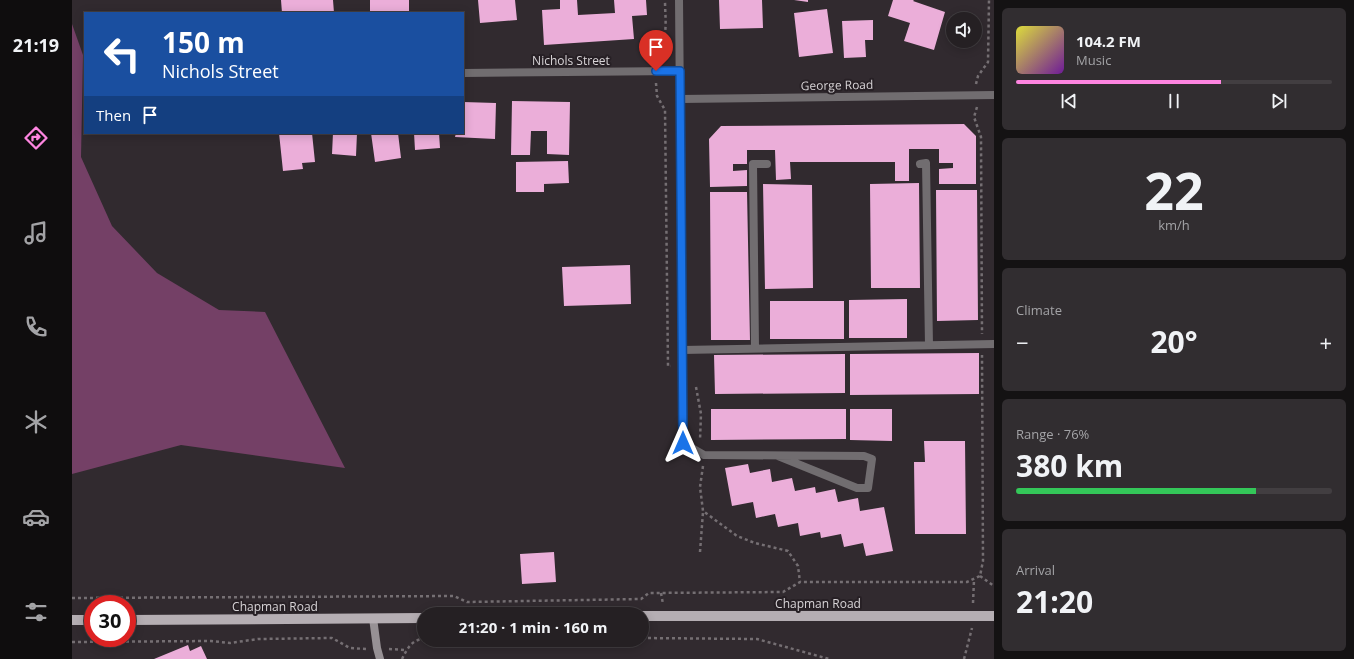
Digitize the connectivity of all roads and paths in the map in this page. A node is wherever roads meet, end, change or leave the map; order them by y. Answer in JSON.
{"nodes":[{"id":1,"x":665,"y":0,"type":"edge"},
{"id":2,"x":679,"y":0,"type":"edge"},
{"id":3,"x":989,"y":0,"type":"edge"},
{"id":4,"x":656,"y":53,"type":"junction"},
{"id":5,"x":656,"y":58,"type":"dead end"},
{"id":6,"x":642,"y":59,"type":"dead end"},
{"id":7,"x":680,"y":71,"type":"junction"},
{"id":8,"x":464,"y":73,"type":"edge"},
{"id":9,"x":976,"y":82,"type":"dead end"},
{"id":10,"x":656,"y":87,"type":"dead end"},
{"id":11,"x":994,"y":95,"type":"edge"},
{"id":12,"x":680,"y":99,"type":"junction"},
{"id":13,"x":767,"y":164,"type":"dead end"},
{"id":14,"x":920,"y":164,"type":"dead end"},
{"id":15,"x":994,"y":344,"type":"edge"},
{"id":16,"x":929,"y":345,"type":"junction"},
{"id":17,"x":755,"y":348,"type":"junction"},
{"id":18,"x":682,"y":350,"type":"junction"},
{"id":19,"x":668,"y":366,"type":"dead end"},
{"id":20,"x":697,"y":392,"type":"dead end"},
{"id":21,"x":702,"y":446,"type":"dead end"},
{"id":22,"x":778,"y":456,"type":"junction"},
{"id":23,"x":704,"y":462,"type":"dead end"},
{"id":24,"x":703,"y":511,"type":"junction"},
{"id":25,"x":700,"y":552,"type":"dead end"},
{"id":26,"x":980,"y":576,"type":"dead end"},
{"id":27,"x":800,"y":582,"type":"junction"},
{"id":28,"x":994,"y":586,"type":"edge"},
{"id":29,"x":72,"y":598,"type":"edge"},
{"id":30,"x":973,"y":599,"type":"dead end"},
{"id":31,"x":649,"y":616,"type":"edge"},
{"id":32,"x":994,"y":616,"type":"edge"},
{"id":33,"x":373,"y":618,"type":"junction"},
{"id":34,"x":417,"y":618,"type":"edge"},
{"id":35,"x":72,"y":620,"type":"edge"},
{"id":36,"x":84,"y":620,"type":"edge"},
{"id":37,"x":136,"y":620,"type":"edge"},
{"id":38,"x":972,"y":630,"type":"dead end"},
{"id":39,"x":649,"y":638,"type":"edge"},
{"id":40,"x":417,"y":641,"type":"edge"},
{"id":41,"x":72,"y":642,"type":"edge"},
{"id":42,"x":396,"y":649,"type":"dead end"},
{"id":43,"x":361,"y":650,"type":"dead end"},
{"id":44,"x":406,"y":650,"type":"junction"},
{"id":45,"x":380,"y":659,"type":"edge"},
{"id":46,"x":402,"y":659,"type":"edge"},
{"id":47,"x":829,"y":659,"type":"edge"},
{"id":48,"x":964,"y":659,"type":"edge"}],
"edges":[{"from":1,"to":4,"type":"path"},
{"from":2,"to":7,"type":"street"},
{"from":3,"to":9,"type":"path"},
{"from":4,"to":5,"type":"path"},
{"from":4,"to":6,"type":"path"},
{"from":7,"to":8,"type":"street","name":"Nichols Street"},
{"from":7,"to":12,"type":"street"},
{"from":10,"to":19,"type":"path"},
{"from":11,"to":12,"type":"street","name":"George Road"},
{"from":12,"to":18,"type":"street"},
{"from":13,"to":17,"type":"street"},
{"from":14,"to":16,"type":"street"},
{"from":15,"to":16,"type":"street"},
{"from":16,"to":17,"type":"street"},
{"from":17,"to":18,"type":"street"},
{"from":18,"to":22,"type":"street"},
{"from":20,"to":21,"type":"path"},
{"from":22,"to":22,"type":"street"},
{"from":23,"to":24,"type":"path"},
{"from":24,"to":25,"type":"path"},
{"from":24,"to":27,"type":"path"},
{"from":26,"to":28,"type":"path"},
{"from":27,"to":29,"type":"path"},
{"from":27,"to":30,"type":"path"},
{"from":31,"to":32,"type":"main road","name":"Chapman Road"},
{"from":33,"to":34,"type":"main road","name":"Chapman Road"},
{"from":33,"to":37,"type":"main road","name":"Chapman Road"},
{"from":33,"to":45,"type":"street"},
{"from":35,"to":36,"type":"main road"},
{"from":38,"to":48,"type":"path"},
{"from":39,"to":47,"type":"path"},
{"from":40,"to":44,"type":"path"},
{"from":41,"to":43,"type":"path"},
{"from":42,"to":44,"type":"path"},
{"from":44,"to":46,"type":"path"}]}
